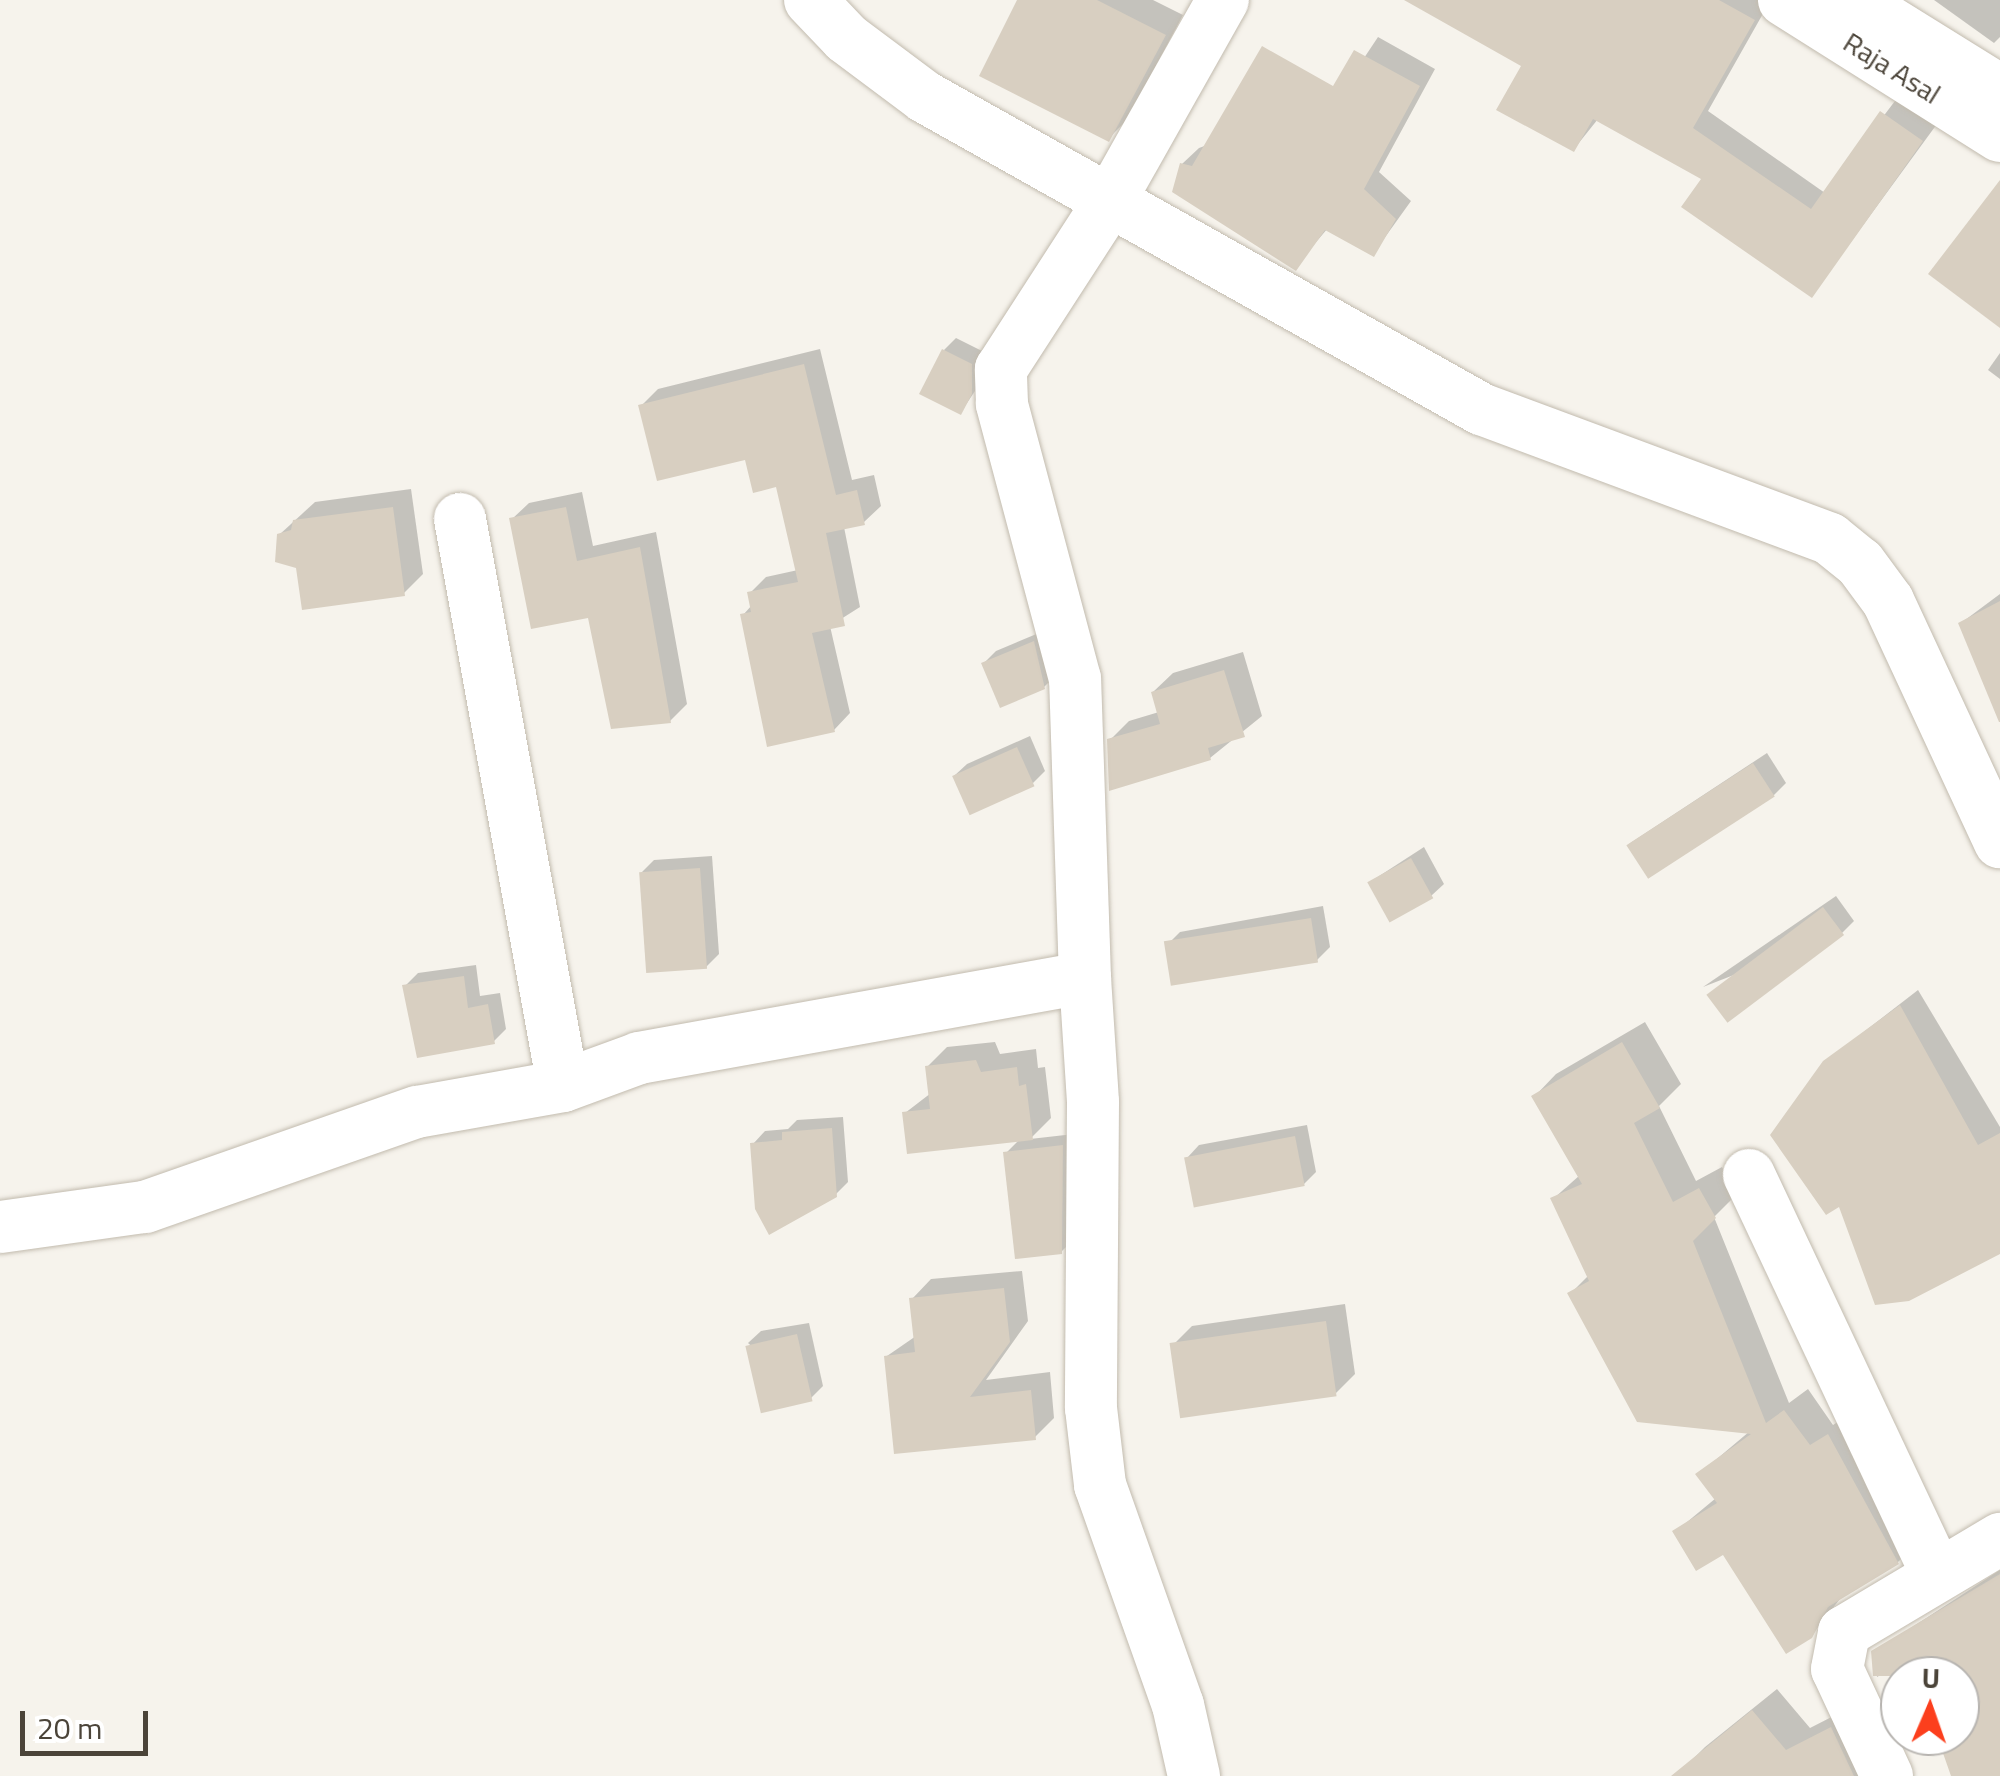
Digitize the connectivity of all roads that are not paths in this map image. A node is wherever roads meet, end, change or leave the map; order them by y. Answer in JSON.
{"nodes":[{"id":1,"x":810,"y":0,"type":"edge"},
{"id":2,"x":1223,"y":0,"type":"edge"},
{"id":3,"x":1784,"y":0,"type":"edge"},
{"id":4,"x":1854,"y":0,"type":"edge"},
{"id":5,"x":2000,"y":92,"type":"edge"},
{"id":6,"x":2000,"y":136,"type":"edge"},
{"id":7,"x":1109,"y":202,"type":"junction"},
{"id":8,"x":460,"y":520,"type":"dead end"},
{"id":9,"x":2000,"y":842,"type":"edge"},
{"id":10,"x":1085,"y":978,"type":"junction"},
{"id":11,"x":562,"y":1086,"type":"junction"},
{"id":12,"x":1749,"y":1175,"type":"dead end"},
{"id":13,"x":0,"y":1227,"type":"edge"},
{"id":14,"x":2000,"y":1540,"type":"edge"},
{"id":15,"x":1936,"y":1574,"type":"junction"},
{"id":16,"x":1194,"y":1776,"type":"edge"},
{"id":17,"x":1887,"y":1776,"type":"edge"}],
"edges":[{"from":1,"to":7,"type":"street"},
{"from":2,"to":7,"type":"street"},
{"from":3,"to":6,"type":"street","name":"Raja Asal"},
{"from":4,"to":5,"type":"street","name":"Raja Asal"},
{"from":7,"to":9,"type":"street"},
{"from":7,"to":10,"type":"street"},
{"from":8,"to":11,"type":"street"},
{"from":10,"to":11,"type":"street"},
{"from":10,"to":16,"type":"street"},
{"from":11,"to":13,"type":"street"},
{"from":12,"to":15,"type":"street"},
{"from":14,"to":15,"type":"street"},
{"from":15,"to":17,"type":"street"}]}
